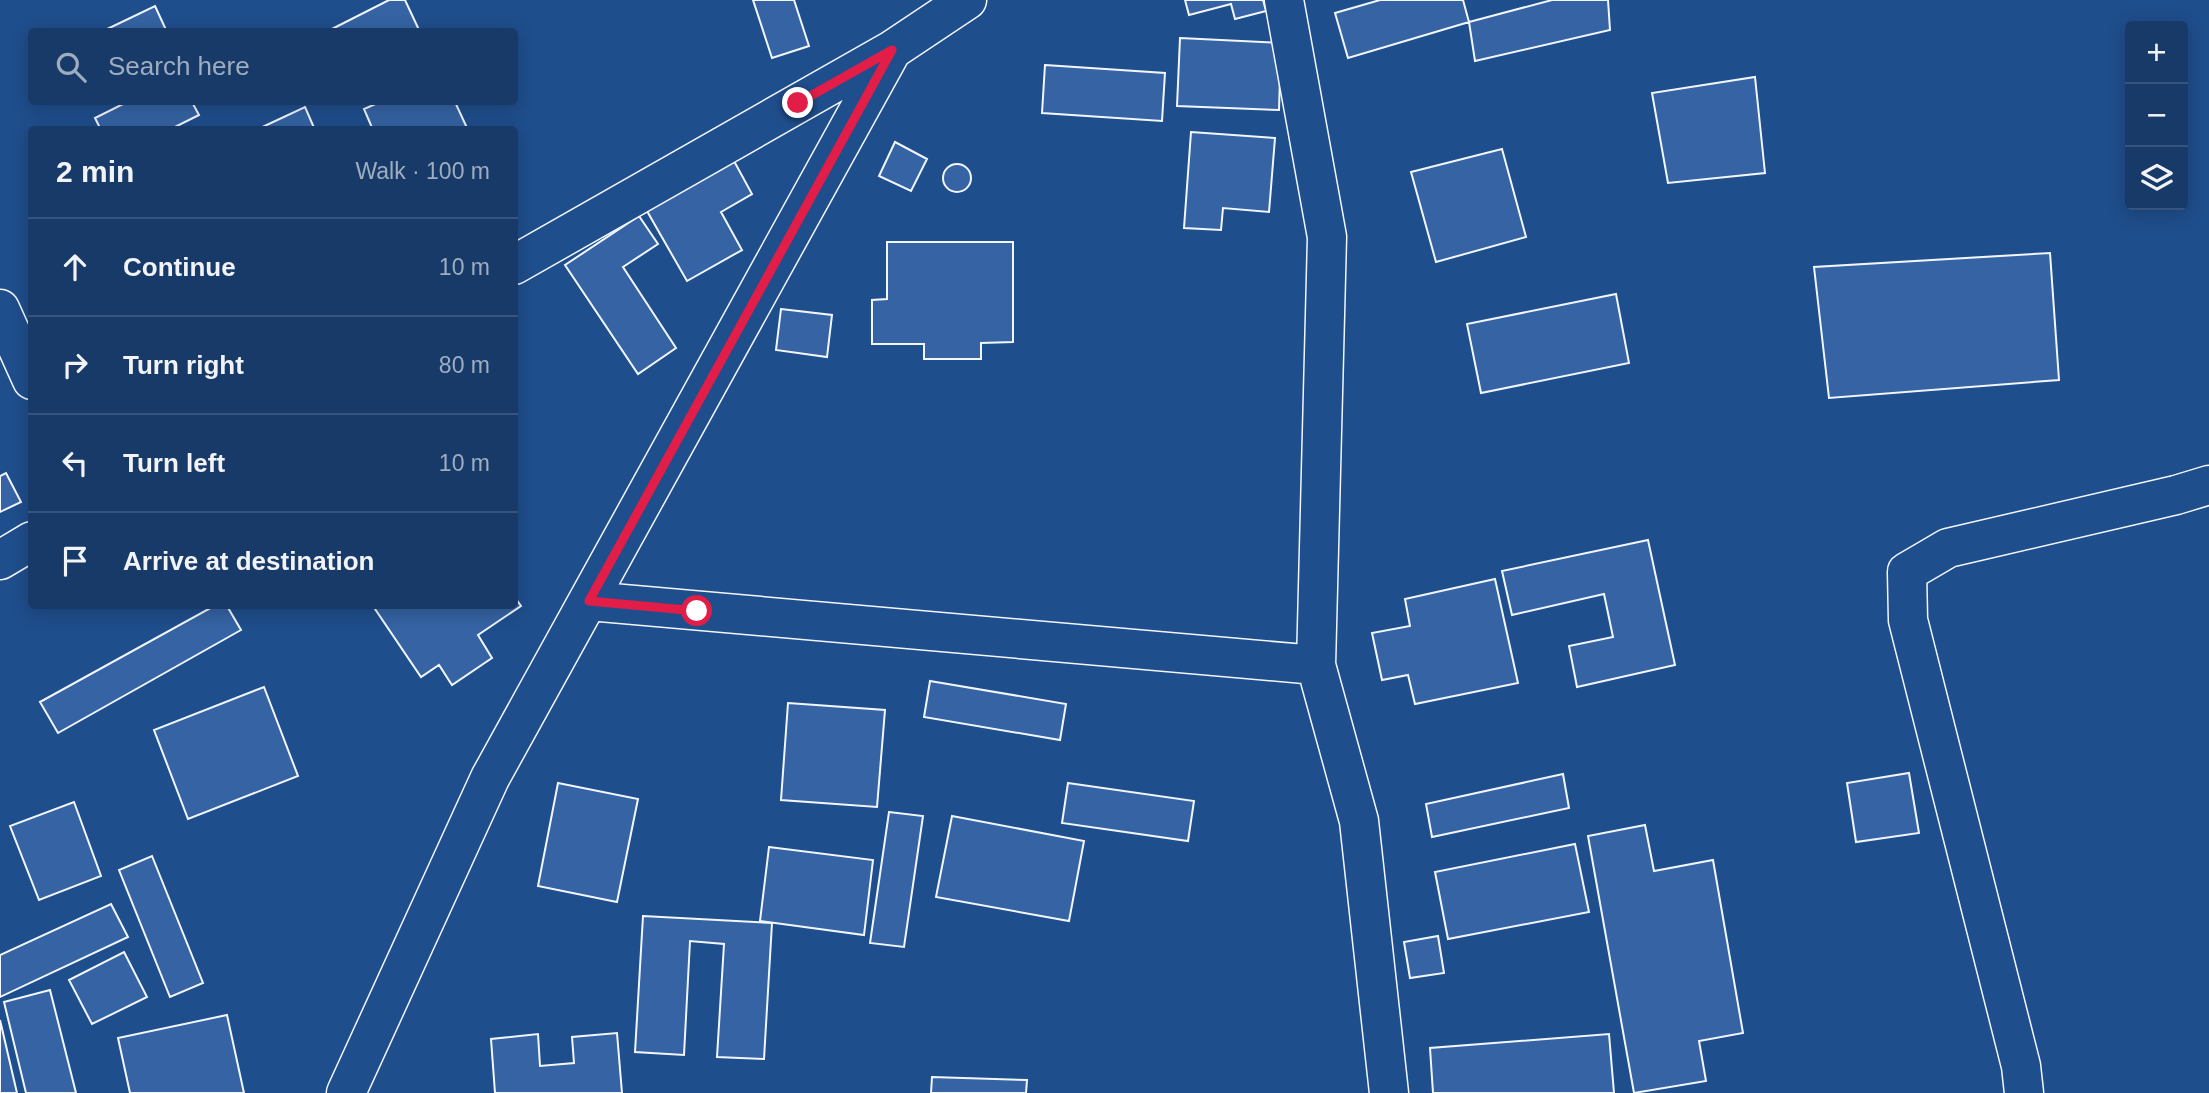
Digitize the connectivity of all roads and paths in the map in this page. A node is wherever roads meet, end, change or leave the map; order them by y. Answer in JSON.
{"nodes":[{"id":1,"x":967,"y":0,"type":"edge"},
{"id":2,"x":1284,"y":0,"type":"edge"},
{"id":3,"x":892,"y":50,"type":"junction"},
{"id":4,"x":518,"y":263,"type":"edge"},
{"id":5,"x":0,"y":309,"type":"edge"},
{"id":6,"x":28,"y":371,"type":"edge"},
{"id":7,"x":2209,"y":485,"type":"edge"},
{"id":8,"x":28,"y":543,"type":"edge"},
{"id":9,"x":0,"y":560,"type":"edge"},
{"id":10,"x":589,"y":601,"type":"junction"},
{"id":11,"x":1316,"y":666,"type":"junction"},
{"id":12,"x":346,"y":1093,"type":"edge"},
{"id":13,"x":1389,"y":1093,"type":"edge"},
{"id":14,"x":2024,"y":1093,"type":"edge"}],
"edges":[{"from":1,"to":3,"type":"street"},
{"from":2,"to":11,"type":"street"},
{"from":3,"to":4,"type":"street"},
{"from":3,"to":10,"type":"street"},
{"from":5,"to":6,"type":"street"},
{"from":7,"to":14,"type":"street"},
{"from":8,"to":9,"type":"street"},
{"from":10,"to":11,"type":"street"},
{"from":10,"to":12,"type":"street"},
{"from":11,"to":13,"type":"street"}]}
